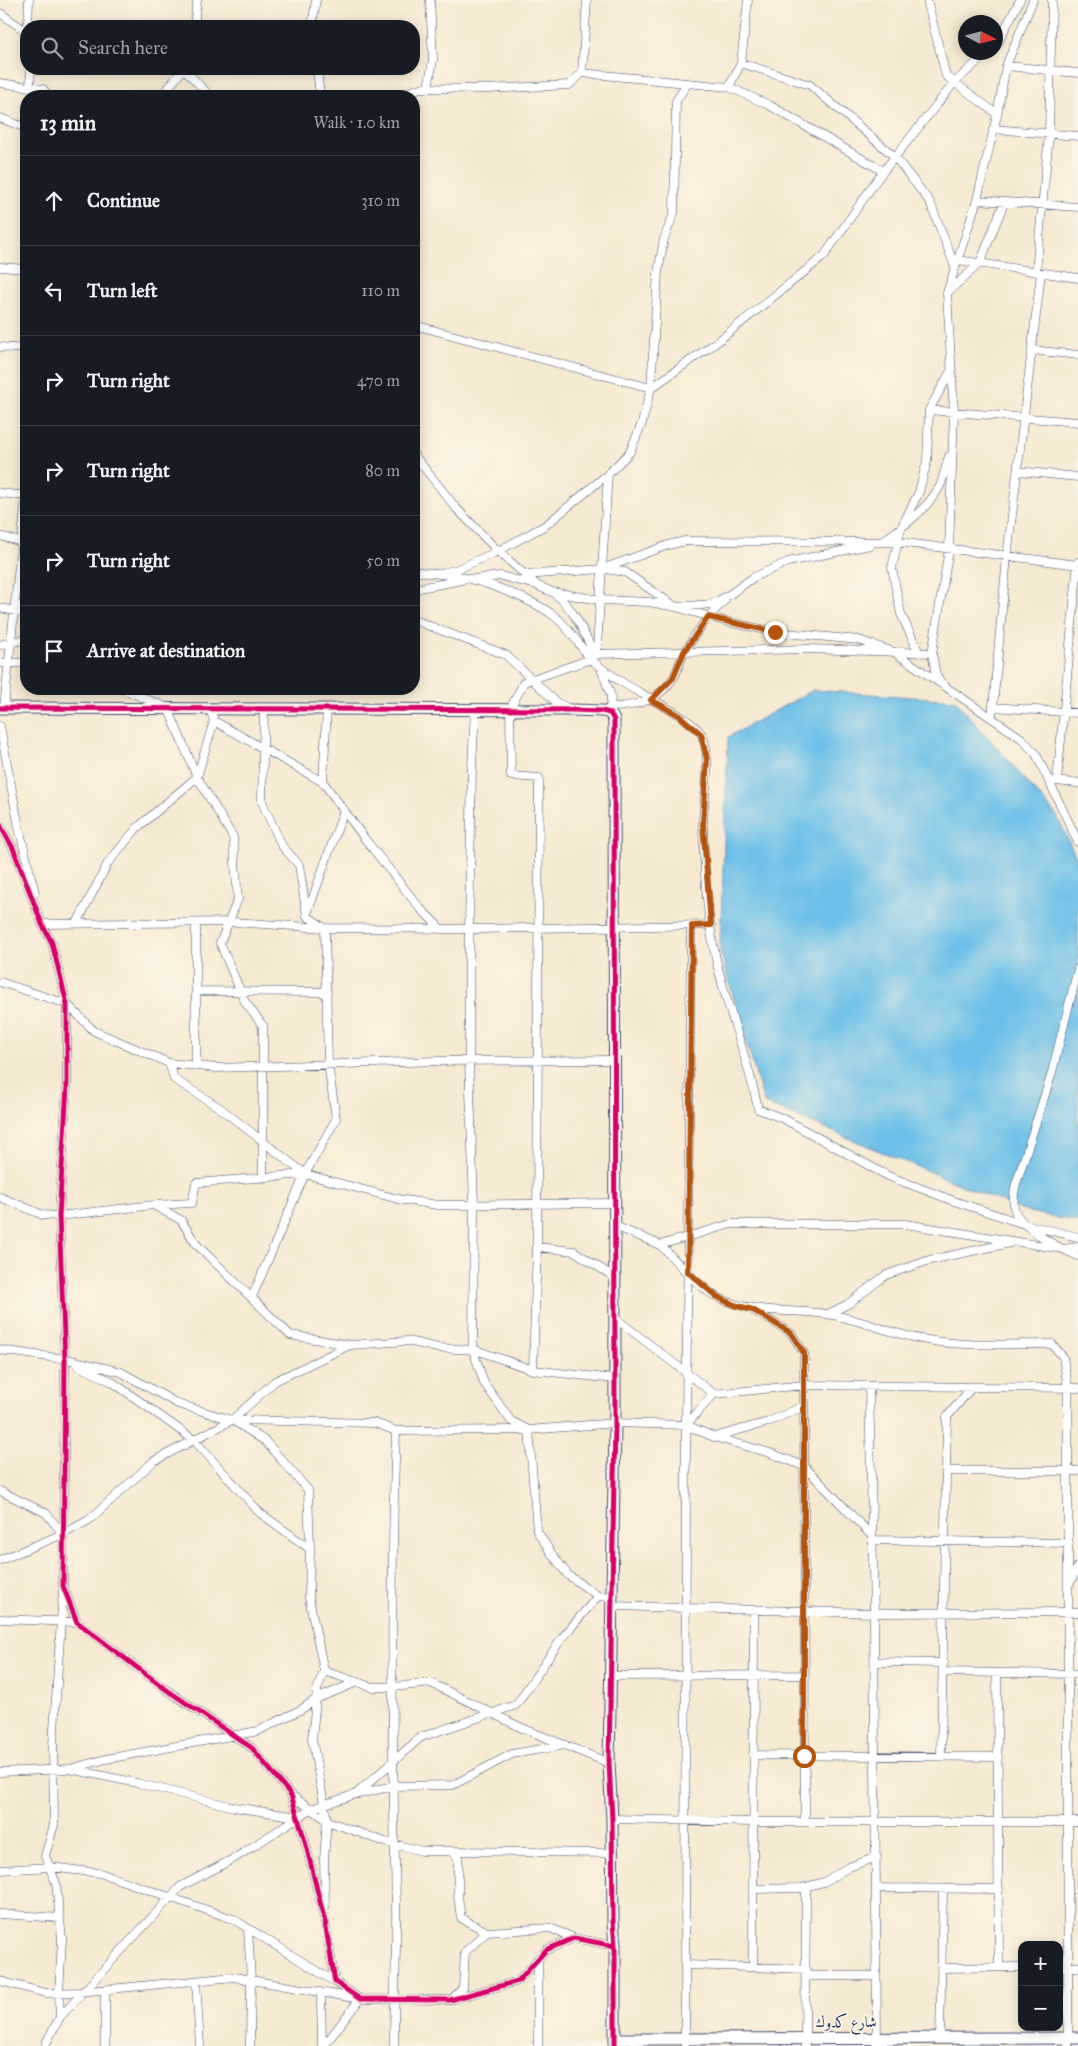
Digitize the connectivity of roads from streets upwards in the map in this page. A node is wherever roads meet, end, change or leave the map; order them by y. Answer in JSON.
{"nodes":[{"id":1,"x":29,"y":0,"type":"edge"},
{"id":2,"x":197,"y":0,"type":"edge"},
{"id":3,"x":316,"y":0,"type":"edge"},
{"id":4,"x":430,"y":0,"type":"edge"},
{"id":5,"x":587,"y":0,"type":"edge"},
{"id":6,"x":748,"y":0,"type":"edge"},
{"id":7,"x":927,"y":0,"type":"edge"},
{"id":8,"x":1020,"y":0,"type":"edge"},
{"id":9,"x":1033,"y":0,"type":"edge"},
{"id":10,"x":1052,"y":0,"type":"edge"},
{"id":11,"x":0,"y":13,"type":"edge"},
{"id":12,"x":28,"y":20,"type":"edge"},
{"id":13,"x":195,"y":20,"type":"edge"},
{"id":14,"x":313,"y":20,"type":"edge"},
{"id":15,"x":20,"y":27,"type":"edge"},
{"id":16,"x":1003,"y":33,"type":"edge"},
{"id":17,"x":979,"y":60,"type":"edge"},
{"id":18,"x":741,"y":63,"type":"junction"},
{"id":19,"x":1006,"y":66,"type":"junction"},
{"id":20,"x":1051,"y":70,"type":"junction"},
{"id":21,"x":582,"y":73,"type":"junction"},
{"id":22,"x":1078,"y":73,"type":"edge"},
{"id":23,"x":31,"y":75,"type":"edge"},
{"id":24,"x":178,"y":75,"type":"edge"},
{"id":25,"x":189,"y":75,"type":"edge"},
{"id":26,"x":318,"y":75,"type":"edge"},
{"id":27,"x":0,"y":83,"type":"edge"},
{"id":28,"x":954,"y":83,"type":"junction"},
{"id":29,"x":687,"y":84,"type":"junction"},
{"id":30,"x":729,"y":87,"type":"junction"},
{"id":31,"x":30,"y":88,"type":"junction"},
{"id":32,"x":428,"y":88,"type":"junction"},
{"id":33,"x":44,"y":90,"type":"edge"},
{"id":34,"x":167,"y":90,"type":"edge"},
{"id":35,"x":204,"y":90,"type":"edge"},
{"id":36,"x":320,"y":90,"type":"edge"},
{"id":37,"x":414,"y":90,"type":"edge"},
{"id":38,"x":997,"y":114,"type":"junction"},
{"id":39,"x":0,"y":118,"type":"edge"},
{"id":40,"x":20,"y":126,"type":"edge"},
{"id":41,"x":994,"y":130,"type":"junction"},
{"id":42,"x":1049,"y":134,"type":"junction"},
{"id":43,"x":1078,"y":136,"type":"edge"},
{"id":44,"x":895,"y":157,"type":"junction"},
{"id":45,"x":884,"y":171,"type":"junction"},
{"id":46,"x":977,"y":200,"type":"junction"},
{"id":47,"x":1004,"y":203,"type":"junction"},
{"id":48,"x":1042,"y":205,"type":"junction"},
{"id":49,"x":1078,"y":206,"type":"edge"},
{"id":50,"x":957,"y":263,"type":"junction"},
{"id":51,"x":980,"y":264,"type":"junction"},
{"id":52,"x":0,"y":267,"type":"edge"},
{"id":53,"x":20,"y":268,"type":"edge"},
{"id":54,"x":1038,"y":272,"type":"junction"},
{"id":55,"x":1078,"y":278,"type":"edge"},
{"id":56,"x":947,"y":293,"type":"junction"},
{"id":57,"x":420,"y":327,"type":"edge"},
{"id":58,"x":0,"y":347,"type":"edge"},
{"id":59,"x":20,"y":349,"type":"edge"},
{"id":60,"x":1032,"y":350,"type":"junction"},
{"id":61,"x":1078,"y":355,"type":"edge"},
{"id":62,"x":952,"y":369,"type":"junction"},
{"id":63,"x":651,"y":388,"type":"junction"},
{"id":64,"x":929,"y":410,"type":"junction"},
{"id":65,"x":954,"y":412,"type":"junction"},
{"id":66,"x":1024,"y":417,"type":"junction"},
{"id":67,"x":1078,"y":422,"type":"edge"},
{"id":68,"x":952,"y":444,"type":"junction"},
{"id":69,"x":420,"y":463,"type":"edge"},
{"id":70,"x":1018,"y":471,"type":"junction"},
{"id":71,"x":608,"y":474,"type":"junction"},
{"id":72,"x":1078,"y":477,"type":"edge"},
{"id":73,"x":0,"y":493,"type":"edge"},
{"id":74,"x":20,"y":496,"type":"edge"},
{"id":75,"x":901,"y":528,"type":"junction"},
{"id":76,"x":0,"y":536,"type":"edge"},
{"id":77,"x":20,"y":542,"type":"edge"},
{"id":78,"x":880,"y":542,"type":"junction"},
{"id":79,"x":898,"y":542,"type":"junction"},
{"id":80,"x":949,"y":549,"type":"junction"},
{"id":81,"x":498,"y":551,"type":"junction"},
{"id":82,"x":1007,"y":557,"type":"junction"},
{"id":83,"x":1078,"y":564,"type":"edge"},
{"id":84,"x":20,"y":569,"type":"edge"},
{"id":85,"x":602,"y":569,"type":"junction"},
{"id":86,"x":420,"y":572,"type":"edge"},
{"id":87,"x":438,"y":574,"type":"junction"},
{"id":88,"x":525,"y":575,"type":"junction"},
{"id":89,"x":470,"y":579,"type":"junction"},
{"id":90,"x":538,"y":586,"type":"junction"},
{"id":91,"x":420,"y":588,"type":"edge"},
{"id":92,"x":552,"y":592,"type":"junction"},
{"id":93,"x":730,"y":595,"type":"junction"},
{"id":94,"x":600,"y":600,"type":"junction"},
{"id":95,"x":20,"y":606,"type":"edge"},
{"id":96,"x":676,"y":607,"type":"junction"},
{"id":97,"x":0,"y":608,"type":"edge"},
{"id":98,"x":14,"y":609,"type":"junction"},
{"id":99,"x":20,"y":610,"type":"edge"},
{"id":100,"x":708,"y":617,"type":"junction"},
{"id":101,"x":420,"y":622,"type":"edge"},
{"id":102,"x":20,"y":641,"type":"edge"},
{"id":103,"x":11,"y":643,"type":"junction"},
{"id":104,"x":0,"y":645,"type":"edge"},
{"id":105,"x":684,"y":652,"type":"junction"},
{"id":106,"x":894,"y":652,"type":"junction"},
{"id":107,"x":919,"y":653,"type":"junction"},
{"id":108,"x":932,"y":654,"type":"junction"},
{"id":109,"x":593,"y":656,"type":"junction"},
{"id":110,"x":20,"y":662,"type":"edge"},
{"id":111,"x":0,"y":663,"type":"edge"},
{"id":112,"x":9,"y":663,"type":"junction"},
{"id":113,"x":601,"y":668,"type":"junction"},
{"id":114,"x":533,"y":678,"type":"junction"},
{"id":115,"x":943,"y":685,"type":"junction"},
{"id":116,"x":137,"y":695,"type":"edge"},
{"id":117,"x":651,"y":700,"type":"junction"},
{"id":118,"x":993,"y":707,"type":"junction"},
{"id":119,"x":2,"y":708,"type":"edge"},
{"id":120,"x":168,"y":708,"type":"junction"},
{"id":121,"x":210,"y":708,"type":"junction"},
{"id":122,"x":264,"y":708,"type":"junction"},
{"id":123,"x":326,"y":709,"type":"junction"},
{"id":124,"x":475,"y":709,"type":"junction"},
{"id":125,"x":510,"y":709,"type":"junction"},
{"id":126,"x":573,"y":710,"type":"junction"},
{"id":127,"x":610,"y":710,"type":"junction"},
{"id":128,"x":1064,"y":712,"type":"junction"},
{"id":129,"x":1078,"y":713,"type":"edge"},
{"id":130,"x":992,"y":717,"type":"junction"},
{"id":131,"x":214,"y":721,"type":"junction"},
{"id":132,"x":0,"y":726,"type":"edge"},
{"id":133,"x":262,"y":749,"type":"junction"},
{"id":134,"x":198,"y":777,"type":"junction"},
{"id":135,"x":1053,"y":781,"type":"junction"},
{"id":136,"x":323,"y":782,"type":"junction"},
{"id":137,"x":1078,"y":783,"type":"edge"},
{"id":138,"x":344,"y":810,"type":"junction"},
{"id":139,"x":0,"y":825,"type":"edge"},
{"id":140,"x":1078,"y":842,"type":"edge"},
{"id":141,"x":307,"y":916,"type":"junction"},
{"id":142,"x":228,"y":922,"type":"junction"},
{"id":143,"x":77,"y":923,"type":"junction"},
{"id":144,"x":196,"y":923,"type":"junction"},
{"id":145,"x":42,"y":924,"type":"junction"},
{"id":146,"x":711,"y":925,"type":"junction"},
{"id":147,"x":614,"y":926,"type":"junction"},
{"id":148,"x":692,"y":926,"type":"junction"},
{"id":149,"x":325,"y":928,"type":"junction"},
{"id":150,"x":538,"y":928,"type":"junction"},
{"id":151,"x":441,"y":929,"type":"junction"},
{"id":152,"x":469,"y":929,"type":"junction"},
{"id":153,"x":1078,"y":969,"type":"edge"},
{"id":154,"x":0,"y":982,"type":"edge"},
{"id":155,"x":196,"y":991,"type":"junction"},
{"id":156,"x":241,"y":991,"type":"junction"},
{"id":157,"x":326,"y":992,"type":"junction"},
{"id":158,"x":67,"y":1004,"type":"junction"},
{"id":159,"x":536,"y":1060,"type":"junction"},
{"id":160,"x":615,"y":1060,"type":"junction"},
{"id":161,"x":469,"y":1061,"type":"junction"},
{"id":162,"x":169,"y":1063,"type":"junction"},
{"id":163,"x":328,"y":1064,"type":"junction"},
{"id":164,"x":196,"y":1066,"type":"junction"},
{"id":165,"x":263,"y":1066,"type":"junction"},
{"id":166,"x":263,"y":1140,"type":"junction"},
{"id":167,"x":305,"y":1174,"type":"junction"},
{"id":168,"x":263,"y":1178,"type":"junction"},
{"id":169,"x":0,"y":1197,"type":"edge"},
{"id":170,"x":615,"y":1203,"type":"junction"},
{"id":171,"x":536,"y":1204,"type":"junction"},
{"id":172,"x":153,"y":1205,"type":"junction"},
{"id":173,"x":474,"y":1205,"type":"junction"},
{"id":174,"x":58,"y":1216,"type":"junction"},
{"id":175,"x":1024,"y":1224,"type":"junction"},
{"id":176,"x":615,"y":1226,"type":"junction"},
{"id":177,"x":688,"y":1236,"type":"junction"},
{"id":178,"x":1078,"y":1237,"type":"edge"},
{"id":179,"x":1015,"y":1242,"type":"junction"},
{"id":180,"x":660,"y":1244,"type":"junction"},
{"id":181,"x":537,"y":1247,"type":"junction"},
{"id":182,"x":1078,"y":1247,"type":"edge"},
{"id":183,"x":1063,"y":1250,"type":"junction"},
{"id":184,"x":1078,"y":1256,"type":"edge"},
{"id":185,"x":688,"y":1272,"type":"junction"},
{"id":186,"x":614,"y":1277,"type":"junction"},
{"id":187,"x":252,"y":1297,"type":"junction"},
{"id":188,"x":753,"y":1310,"type":"junction"},
{"id":189,"x":828,"y":1314,"type":"junction"},
{"id":190,"x":615,"y":1318,"type":"junction"},
{"id":191,"x":350,"y":1345,"type":"junction"},
{"id":192,"x":0,"y":1350,"type":"edge"},
{"id":193,"x":472,"y":1350,"type":"junction"},
{"id":194,"x":65,"y":1360,"type":"junction"},
{"id":195,"x":533,"y":1370,"type":"junction"},
{"id":196,"x":687,"y":1373,"type":"junction"},
{"id":197,"x":615,"y":1379,"type":"junction"},
{"id":198,"x":805,"y":1385,"type":"junction"},
{"id":199,"x":869,"y":1386,"type":"junction"},
{"id":200,"x":972,"y":1387,"type":"junction"},
{"id":201,"x":1068,"y":1388,"type":"junction"},
{"id":202,"x":1078,"y":1388,"type":"edge"},
{"id":203,"x":714,"y":1394,"type":"junction"},
{"id":204,"x":804,"y":1406,"type":"junction"},
{"id":205,"x":232,"y":1420,"type":"junction"},
{"id":206,"x":616,"y":1423,"type":"junction"},
{"id":207,"x":686,"y":1425,"type":"junction"},
{"id":208,"x":528,"y":1430,"type":"junction"},
{"id":209,"x":396,"y":1431,"type":"junction"},
{"id":210,"x":714,"y":1437,"type":"junction"},
{"id":211,"x":194,"y":1440,"type":"junction"},
{"id":212,"x":804,"y":1466,"type":"junction"},
{"id":213,"x":1078,"y":1470,"type":"edge"},
{"id":214,"x":946,"y":1471,"type":"junction"},
{"id":215,"x":1068,"y":1471,"type":"junction"},
{"id":216,"x":0,"y":1491,"type":"edge"},
{"id":217,"x":63,"y":1534,"type":"junction"},
{"id":218,"x":872,"y":1538,"type":"junction"},
{"id":219,"x":945,"y":1541,"type":"junction"},
{"id":220,"x":1068,"y":1542,"type":"junction"},
{"id":221,"x":310,"y":1549,"type":"junction"},
{"id":222,"x":0,"y":1560,"type":"edge"},
{"id":223,"x":1078,"y":1566,"type":"edge"},
{"id":224,"x":1069,"y":1584,"type":"junction"},
{"id":225,"x":63,"y":1586,"type":"junction"},
{"id":226,"x":598,"y":1596,"type":"junction"},
{"id":227,"x":612,"y":1602,"type":"junction"},
{"id":228,"x":687,"y":1608,"type":"junction"},
{"id":229,"x":754,"y":1610,"type":"junction"},
{"id":230,"x":804,"y":1611,"type":"junction"},
{"id":231,"x":874,"y":1612,"type":"junction"},
{"id":232,"x":944,"y":1612,"type":"junction"},
{"id":233,"x":1069,"y":1612,"type":"junction"},
{"id":234,"x":1078,"y":1612,"type":"edge"},
{"id":235,"x":0,"y":1619,"type":"edge"},
{"id":236,"x":61,"y":1621,"type":"junction"},
{"id":237,"x":77,"y":1622,"type":"junction"},
{"id":238,"x":875,"y":1662,"type":"junction"},
{"id":239,"x":944,"y":1663,"type":"junction"},
{"id":240,"x":324,"y":1671,"type":"junction"},
{"id":241,"x":944,"y":1672,"type":"junction"},
{"id":242,"x":997,"y":1673,"type":"junction"},
{"id":243,"x":1068,"y":1674,"type":"junction"},
{"id":244,"x":1078,"y":1674,"type":"edge"},
{"id":245,"x":754,"y":1675,"type":"junction"},
{"id":246,"x":804,"y":1675,"type":"junction"},
{"id":247,"x":611,"y":1676,"type":"junction"},
{"id":248,"x":687,"y":1676,"type":"junction"},
{"id":249,"x":357,"y":1682,"type":"junction"},
{"id":250,"x":393,"y":1687,"type":"junction"},
{"id":251,"x":316,"y":1699,"type":"junction"},
{"id":252,"x":494,"y":1714,"type":"junction"},
{"id":253,"x":232,"y":1735,"type":"junction"},
{"id":254,"x":567,"y":1745,"type":"junction"},
{"id":255,"x":753,"y":1755,"type":"junction"},
{"id":256,"x":804,"y":1756,"type":"junction"},
{"id":257,"x":876,"y":1756,"type":"junction"},
{"id":258,"x":942,"y":1756,"type":"junction"},
{"id":259,"x":998,"y":1757,"type":"junction"},
{"id":260,"x":393,"y":1762,"type":"junction"},
{"id":261,"x":609,"y":1763,"type":"junction"},
{"id":262,"x":70,"y":1769,"type":"junction"},
{"id":263,"x":53,"y":1770,"type":"junction"},
{"id":264,"x":0,"y":1772,"type":"edge"},
{"id":265,"x":393,"y":1786,"type":"junction"},
{"id":266,"x":356,"y":1794,"type":"junction"},
{"id":267,"x":291,"y":1795,"type":"junction"},
{"id":268,"x":324,"y":1804,"type":"junction"},
{"id":269,"x":311,"y":1809,"type":"junction"},
{"id":270,"x":298,"y":1817,"type":"junction"},
{"id":271,"x":612,"y":1819,"type":"junction"},
{"id":272,"x":327,"y":1820,"type":"junction"},
{"id":273,"x":686,"y":1821,"type":"junction"},
{"id":274,"x":753,"y":1822,"type":"junction"},
{"id":275,"x":805,"y":1822,"type":"junction"},
{"id":276,"x":876,"y":1822,"type":"junction"},
{"id":277,"x":999,"y":1822,"type":"junction"},
{"id":278,"x":1068,"y":1822,"type":"junction"},
{"id":279,"x":1078,"y":1822,"type":"edge"},
{"id":280,"x":393,"y":1844,"type":"junction"},
{"id":281,"x":450,"y":1851,"type":"junction"},
{"id":282,"x":612,"y":1853,"type":"junction"},
{"id":283,"x":877,"y":1857,"type":"junction"},
{"id":284,"x":50,"y":1867,"type":"junction"},
{"id":285,"x":0,"y":1870,"type":"edge"},
{"id":286,"x":806,"y":1887,"type":"junction"},
{"id":287,"x":876,"y":1888,"type":"junction"},
{"id":288,"x":753,"y":1889,"type":"junction"},
{"id":289,"x":943,"y":1889,"type":"junction"},
{"id":290,"x":999,"y":1889,"type":"junction"},
{"id":291,"x":171,"y":1898,"type":"junction"},
{"id":292,"x":0,"y":1914,"type":"edge"},
{"id":293,"x":60,"y":1918,"type":"junction"},
{"id":294,"x":325,"y":1922,"type":"junction"},
{"id":295,"x":248,"y":1929,"type":"junction"},
{"id":296,"x":487,"y":1932,"type":"junction"},
{"id":297,"x":574,"y":1938,"type":"junction"},
{"id":298,"x":615,"y":1946,"type":"junction"},
{"id":299,"x":538,"y":1958,"type":"junction"},
{"id":300,"x":686,"y":1965,"type":"junction"},
{"id":301,"x":753,"y":1967,"type":"junction"},
{"id":302,"x":999,"y":1967,"type":"junction"},
{"id":303,"x":1018,"y":1967,"type":"edge"},
{"id":304,"x":1063,"y":1967,"type":"edge"},
{"id":305,"x":1068,"y":1967,"type":"junction"},
{"id":306,"x":1078,"y":1967,"type":"edge"},
{"id":307,"x":941,"y":1968,"type":"junction"},
{"id":308,"x":806,"y":1972,"type":"junction"},
{"id":309,"x":876,"y":1976,"type":"junction"},
{"id":310,"x":251,"y":1980,"type":"junction"},
{"id":311,"x":0,"y":1981,"type":"edge"},
{"id":312,"x":196,"y":1981,"type":"junction"},
{"id":313,"x":335,"y":1982,"type":"junction"},
{"id":314,"x":105,"y":1990,"type":"junction"},
{"id":315,"x":85,"y":1992,"type":"junction"},
{"id":316,"x":59,"y":1993,"type":"junction"},
{"id":317,"x":321,"y":1993,"type":"junction"},
{"id":318,"x":360,"y":1999,"type":"junction"},
{"id":319,"x":394,"y":2000,"type":"junction"},
{"id":320,"x":450,"y":2000,"type":"junction"},
{"id":321,"x":60,"y":2017,"type":"junction"},
{"id":322,"x":943,"y":2040,"type":"edge"},
{"id":323,"x":1072,"y":2041,"type":"edge"},
{"id":324,"x":615,"y":2042,"type":"edge"},
{"id":325,"x":685,"y":2042,"type":"edge"},
{"id":326,"x":805,"y":2042,"type":"edge"},
{"id":327,"x":877,"y":2042,"type":"edge"},
{"id":328,"x":46,"y":2046,"type":"edge"},
{"id":329,"x":105,"y":2046,"type":"edge"},
{"id":330,"x":200,"y":2046,"type":"edge"},
{"id":331,"x":250,"y":2046,"type":"edge"},
{"id":332,"x":323,"y":2046,"type":"edge"},
{"id":333,"x":394,"y":2046,"type":"edge"},
{"id":334,"x":538,"y":2046,"type":"edge"}],
"edges":[{"from":1,"to":12,"type":"street"},
{"from":2,"to":13,"type":"street"},
{"from":3,"to":14,"type":"street"},
{"from":4,"to":32,"type":"street"},
{"from":5,"to":21,"type":"street"},
{"from":6,"to":18,"type":"street"},
{"from":7,"to":28,"type":"street"},
{"from":8,"to":16,"type":"street"},
{"from":9,"to":19,"type":"street"},
{"from":10,"to":20,"type":"street"},
{"from":11,"to":15,"type":"street"},
{"from":17,"to":28,"type":"street"},
{"from":18,"to":30,"type":"street"},
{"from":18,"to":44,"type":"street"},
{"from":19,"to":20,"type":"street"},
{"from":19,"to":38,"type":"street"},
{"from":20,"to":22,"type":"street"},
{"from":20,"to":42,"type":"street"},
{"from":21,"to":29,"type":"street"},
{"from":21,"to":32,"type":"street"},
{"from":23,"to":31,"type":"street"},
{"from":24,"to":34,"type":"street"},
{"from":25,"to":35,"type":"street"},
{"from":26,"to":36,"type":"street"},
{"from":27,"to":31,"type":"street"},
{"from":28,"to":38,"type":"street"},
{"from":28,"to":44,"type":"street"},
{"from":29,"to":30,"type":"street"},
{"from":29,"to":63,"type":"street"},
{"from":30,"to":45,"type":"street"},
{"from":31,"to":33,"type":"street"},
{"from":32,"to":37,"type":"street"},
{"from":38,"to":41,"type":"street"},
{"from":39,"to":40,"type":"street"},
{"from":41,"to":42,"type":"street"},
{"from":41,"to":46,"type":"street"},
{"from":42,"to":43,"type":"street"},
{"from":42,"to":48,"type":"street"},
{"from":44,"to":45,"type":"street"},
{"from":44,"to":50,"type":"street"},
{"from":45,"to":63,"type":"street"},
{"from":46,"to":47,"type":"street"},
{"from":46,"to":50,"type":"street"},
{"from":47,"to":48,"type":"street"},
{"from":47,"to":51,"type":"street"},
{"from":48,"to":49,"type":"street"},
{"from":48,"to":54,"type":"street"},
{"from":50,"to":51,"type":"street"},
{"from":50,"to":56,"type":"street"},
{"from":51,"to":54,"type":"street"},
{"from":51,"to":56,"type":"street"},
{"from":52,"to":53,"type":"street"},
{"from":54,"to":55,"type":"street"},
{"from":54,"to":60,"type":"street"},
{"from":56,"to":62,"type":"street"},
{"from":57,"to":63,"type":"street"},
{"from":58,"to":59,"type":"street"},
{"from":60,"to":61,"type":"street"},
{"from":60,"to":66,"type":"street"},
{"from":62,"to":64,"type":"street"},
{"from":62,"to":65,"type":"street"},
{"from":63,"to":71,"type":"street"},
{"from":64,"to":65,"type":"street"},
{"from":64,"to":75,"type":"street"},
{"from":65,"to":66,"type":"street"},
{"from":65,"to":68,"type":"street"},
{"from":66,"to":67,"type":"street"},
{"from":66,"to":70,"type":"street"},
{"from":68,"to":75,"type":"street"},
{"from":68,"to":80,"type":"street"},
{"from":69,"to":81,"type":"street"},
{"from":70,"to":72,"type":"street"},
{"from":70,"to":82,"type":"street"},
{"from":71,"to":81,"type":"street"},
{"from":71,"to":85,"type":"street"},
{"from":73,"to":74,"type":"street"},
{"from":75,"to":78,"type":"street"},
{"from":75,"to":79,"type":"street"},
{"from":76,"to":77,"type":"street"},
{"from":78,"to":79,"type":"street"},
{"from":78,"to":85,"type":"street"},
{"from":78,"to":93,"type":"street"},
{"from":79,"to":80,"type":"street"},
{"from":79,"to":107,"type":"street"},
{"from":80,"to":82,"type":"street"},
{"from":80,"to":108,"type":"street"},
{"from":81,"to":87,"type":"street"},
{"from":81,"to":88,"type":"street"},
{"from":82,"to":83,"type":"street"},
{"from":82,"to":118,"type":"street"},
{"from":83,"to":128,"type":"street"},
{"from":84,"to":98,"type":"street"},
{"from":85,"to":88,"type":"street"},
{"from":85,"to":94,"type":"street"},
{"from":85,"to":96,"type":"street"},
{"from":86,"to":87,"type":"street"},
{"from":87,"to":89,"type":"street"},
{"from":88,"to":90,"type":"street"},
{"from":89,"to":90,"type":"street"},
{"from":89,"to":91,"type":"street"},
{"from":89,"to":109,"type":"street"},
{"from":90,"to":92,"type":"street"},
{"from":92,"to":94,"type":"street"},
{"from":92,"to":109,"type":"street"},
{"from":93,"to":96,"type":"street"},
{"from":93,"to":100,"type":"street"},
{"from":94,"to":96,"type":"street"},
{"from":94,"to":109,"type":"street"},
{"from":95,"to":98,"type":"street"},
{"from":96,"to":100,"type":"street"},
{"from":97,"to":98,"type":"street"},
{"from":98,"to":99,"type":"street"},
{"from":98,"to":103,"type":"street"},
{"from":100,"to":105,"type":"street"},
{"from":100,"to":106,"type":"street"},
{"from":101,"to":114,"type":"street"},
{"from":102,"to":103,"type":"street"},
{"from":103,"to":104,"type":"street"},
{"from":103,"to":112,"type":"street"},
{"from":105,"to":106,"type":"street"},
{"from":105,"to":109,"type":"street"},
{"from":105,"to":117,"type":"street"},
{"from":106,"to":107,"type":"street"},
{"from":106,"to":115,"type":"street"},
{"from":107,"to":108,"type":"street"},
{"from":108,"to":115,"type":"street"},
{"from":109,"to":113,"type":"street"},
{"from":109,"to":114,"type":"street"},
{"from":110,"to":112,"type":"street"},
{"from":111,"to":112,"type":"street"},
{"from":112,"to":119,"type":"street"},
{"from":113,"to":117,"type":"street"},
{"from":113,"to":127,"type":"street"},
{"from":114,"to":125,"type":"street"},
{"from":114,"to":126,"type":"street"},
{"from":115,"to":130,"type":"street"},
{"from":116,"to":120,"type":"street"},
{"from":117,"to":127,"type":"street"},
{"from":117,"to":146,"type":"street"},
{"from":118,"to":128,"type":"street"},
{"from":118,"to":130,"type":"street"},
{"from":119,"to":120,"type":"street"},
{"from":120,"to":121,"type":"street"},
{"from":120,"to":134,"type":"street"},
{"from":121,"to":122,"type":"street"},
{"from":121,"to":131,"type":"street"},
{"from":122,"to":123,"type":"street"},
{"from":122,"to":133,"type":"street"},
{"from":123,"to":124,"type":"street"},
{"from":123,"to":136,"type":"street"},
{"from":124,"to":125,"type":"street"},
{"from":124,"to":152,"type":"street"},
{"from":125,"to":126,"type":"street"},
{"from":125,"to":150,"type":"street"},
{"from":126,"to":127,"type":"street"},
{"from":127,"to":147,"type":"street"},
{"from":128,"to":129,"type":"street"},
{"from":128,"to":135,"type":"street"},
{"from":130,"to":135,"type":"street"},
{"from":131,"to":133,"type":"street"},
{"from":131,"to":134,"type":"street"},
{"from":132,"to":145,"type":"street"},
{"from":133,"to":136,"type":"street"},
{"from":133,"to":141,"type":"street"},
{"from":134,"to":142,"type":"street"},
{"from":134,"to":143,"type":"street"},
{"from":135,"to":137,"type":"street"},
{"from":135,"to":140,"type":"street"},
{"from":136,"to":138,"type":"street"},
{"from":138,"to":141,"type":"street"},
{"from":138,"to":151,"type":"street"},
{"from":139,"to":145,"type":"street"},
{"from":141,"to":149,"type":"street"},
{"from":142,"to":144,"type":"street"},
{"from":142,"to":149,"type":"street"},
{"from":142,"to":156,"type":"street"},
{"from":143,"to":144,"type":"street"},
{"from":143,"to":145,"type":"street"},
{"from":144,"to":155,"type":"street"},
{"from":145,"to":158,"type":"street"},
{"from":146,"to":148,"type":"street"},
{"from":146,"to":175,"type":"street"},
{"from":147,"to":148,"type":"street"},
{"from":147,"to":150,"type":"street"},
{"from":147,"to":160,"type":"street"},
{"from":148,"to":177,"type":"street"},
{"from":149,"to":151,"type":"street"},
{"from":149,"to":157,"type":"street"},
{"from":150,"to":152,"type":"street"},
{"from":150,"to":159,"type":"street"},
{"from":151,"to":152,"type":"street"},
{"from":152,"to":161,"type":"street"},
{"from":153,"to":175,"type":"street"},
{"from":154,"to":158,"type":"street"},
{"from":155,"to":156,"type":"street"},
{"from":155,"to":164,"type":"street"},
{"from":156,"to":157,"type":"street"},
{"from":156,"to":165,"type":"street"},
{"from":157,"to":163,"type":"street"},
{"from":158,"to":162,"type":"street"},
{"from":158,"to":174,"type":"street"},
{"from":159,"to":160,"type":"street"},
{"from":159,"to":161,"type":"street"},
{"from":159,"to":171,"type":"street"},
{"from":160,"to":170,"type":"street"},
{"from":161,"to":163,"type":"street"},
{"from":161,"to":173,"type":"street"},
{"from":162,"to":164,"type":"street"},
{"from":162,"to":166,"type":"street"},
{"from":163,"to":165,"type":"street"},
{"from":163,"to":167,"type":"street"},
{"from":164,"to":165,"type":"street"},
{"from":165,"to":166,"type":"street"},
{"from":166,"to":167,"type":"street"},
{"from":166,"to":168,"type":"street"},
{"from":167,"to":168,"type":"street"},
{"from":167,"to":173,"type":"street"},
{"from":167,"to":187,"type":"street"},
{"from":168,"to":172,"type":"street"},
{"from":169,"to":174,"type":"street"},
{"from":170,"to":171,"type":"street"},
{"from":170,"to":176,"type":"street"},
{"from":171,"to":173,"type":"street"},
{"from":171,"to":181,"type":"street"},
{"from":172,"to":174,"type":"street"},
{"from":172,"to":187,"type":"street"},
{"from":173,"to":193,"type":"street"},
{"from":174,"to":194,"type":"street"},
{"from":175,"to":178,"type":"street"},
{"from":175,"to":183,"type":"street"},
{"from":176,"to":180,"type":"street"},
{"from":176,"to":186,"type":"street"},
{"from":177,"to":179,"type":"street"},
{"from":177,"to":180,"type":"street"},
{"from":177,"to":185,"type":"street"},
{"from":179,"to":183,"type":"street"},
{"from":179,"to":189,"type":"street"},
{"from":180,"to":185,"type":"street"},
{"from":181,"to":186,"type":"street"},
{"from":181,"to":195,"type":"street"},
{"from":182,"to":183,"type":"street"},
{"from":183,"to":184,"type":"street"},
{"from":185,"to":188,"type":"street"},
{"from":185,"to":196,"type":"street"},
{"from":186,"to":190,"type":"street"},
{"from":187,"to":191,"type":"street"},
{"from":188,"to":189,"type":"street"},
{"from":188,"to":198,"type":"street"},
{"from":189,"to":201,"type":"street"},
{"from":190,"to":196,"type":"street"},
{"from":190,"to":197,"type":"street"},
{"from":191,"to":193,"type":"street"},
{"from":191,"to":205,"type":"street"},
{"from":192,"to":194,"type":"street"},
{"from":193,"to":195,"type":"street"},
{"from":193,"to":208,"type":"street"},
{"from":194,"to":205,"type":"street"},
{"from":194,"to":211,"type":"street"},
{"from":194,"to":217,"type":"street"},
{"from":195,"to":197,"type":"street"},
{"from":196,"to":203,"type":"street"},
{"from":196,"to":207,"type":"street"},
{"from":197,"to":206,"type":"street"},
{"from":198,"to":199,"type":"street"},
{"from":198,"to":203,"type":"street"},
{"from":198,"to":204,"type":"street"},
{"from":199,"to":200,"type":"street"},
{"from":199,"to":218,"type":"street"},
{"from":200,"to":201,"type":"street"},
{"from":200,"to":214,"type":"street"},
{"from":201,"to":202,"type":"street"},
{"from":201,"to":215,"type":"street"},
{"from":203,"to":207,"type":"street"},
{"from":204,"to":210,"type":"street"},
{"from":204,"to":212,"type":"street"},
{"from":205,"to":209,"type":"street"},
{"from":205,"to":211,"type":"street"},
{"from":205,"to":221,"type":"street"},
{"from":206,"to":207,"type":"street"},
{"from":206,"to":208,"type":"street"},
{"from":206,"to":227,"type":"street"},
{"from":207,"to":210,"type":"street"},
{"from":207,"to":228,"type":"street"},
{"from":208,"to":209,"type":"street"},
{"from":208,"to":226,"type":"street"},
{"from":209,"to":250,"type":"street"},
{"from":210,"to":212,"type":"street"},
{"from":211,"to":217,"type":"street"},
{"from":211,"to":221,"type":"street"},
{"from":212,"to":218,"type":"street"},
{"from":212,"to":230,"type":"street"},
{"from":213,"to":215,"type":"street"},
{"from":214,"to":215,"type":"street"},
{"from":214,"to":219,"type":"street"},
{"from":215,"to":220,"type":"street"},
{"from":216,"to":217,"type":"street"},
{"from":217,"to":222,"type":"street"},
{"from":217,"to":225,"type":"street"},
{"from":218,"to":219,"type":"street"},
{"from":218,"to":231,"type":"street"},
{"from":219,"to":220,"type":"street"},
{"from":219,"to":232,"type":"street"},
{"from":220,"to":224,"type":"street"},
{"from":221,"to":240,"type":"street"},
{"from":223,"to":224,"type":"street"},
{"from":224,"to":233,"type":"street"},
{"from":225,"to":236,"type":"street"},
{"from":225,"to":237,"type":"street"},
{"from":226,"to":227,"type":"street"},
{"from":226,"to":252,"type":"street"},
{"from":227,"to":228,"type":"street"},
{"from":227,"to":247,"type":"street"},
{"from":228,"to":229,"type":"street"},
{"from":228,"to":248,"type":"street"},
{"from":229,"to":230,"type":"street"},
{"from":229,"to":245,"type":"street"},
{"from":230,"to":231,"type":"street"},
{"from":230,"to":246,"type":"street"},
{"from":231,"to":232,"type":"street"},
{"from":231,"to":238,"type":"street"},
{"from":232,"to":233,"type":"street"},
{"from":232,"to":239,"type":"street"},
{"from":233,"to":234,"type":"street"},
{"from":233,"to":243,"type":"street"},
{"from":235,"to":236,"type":"street"},
{"from":236,"to":237,"type":"street"},
{"from":236,"to":263,"type":"street"},
{"from":237,"to":253,"type":"street"},
{"from":238,"to":239,"type":"street"},
{"from":238,"to":257,"type":"street"},
{"from":239,"to":241,"type":"street"},
{"from":240,"to":249,"type":"street"},
{"from":240,"to":251,"type":"street"},
{"from":241,"to":242,"type":"street"},
{"from":241,"to":258,"type":"street"},
{"from":242,"to":243,"type":"street"},
{"from":242,"to":259,"type":"street"},
{"from":243,"to":244,"type":"street"},
{"from":243,"to":278,"type":"street"},
{"from":245,"to":246,"type":"street"},
{"from":245,"to":248,"type":"street"},
{"from":245,"to":255,"type":"street"},
{"from":246,"to":256,"type":"street"},
{"from":247,"to":248,"type":"street"},
{"from":247,"to":261,"type":"street"},
{"from":248,"to":273,"type":"street"},
{"from":249,"to":250,"type":"street"},
{"from":249,"to":251,"type":"street"},
{"from":250,"to":252,"type":"street"},
{"from":250,"to":260,"type":"street"},
{"from":251,"to":253,"type":"street"},
{"from":251,"to":268,"type":"street"},
{"from":252,"to":254,"type":"street"},
{"from":252,"to":260,"type":"street"},
{"from":253,"to":262,"type":"street"},
{"from":253,"to":267,"type":"street"},
{"from":254,"to":261,"type":"street"},
{"from":254,"to":265,"type":"street"},
{"from":255,"to":256,"type":"street"},
{"from":255,"to":274,"type":"street"},
{"from":256,"to":257,"type":"street"},
{"from":256,"to":275,"type":"street"},
{"from":257,"to":258,"type":"street"},
{"from":257,"to":276,"type":"street"},
{"from":258,"to":259,"type":"street"},
{"from":259,"to":277,"type":"street"},
{"from":260,"to":265,"type":"street"},
{"from":260,"to":266,"type":"street"},
{"from":261,"to":271,"type":"street"},
{"from":262,"to":263,"type":"street"},
{"from":262,"to":270,"type":"street"},
{"from":263,"to":264,"type":"street"},
{"from":263,"to":284,"type":"street"},
{"from":265,"to":266,"type":"street"},
{"from":265,"to":280,"type":"street"},
{"from":266,"to":268,"type":"street"},
{"from":267,"to":269,"type":"street"},
{"from":267,"to":270,"type":"street"},
{"from":268,"to":269,"type":"street"},
{"from":268,"to":272,"type":"street"},
{"from":269,"to":270,"type":"street"},
{"from":269,"to":272,"type":"street"},
{"from":270,"to":291,"type":"street"},
{"from":270,"to":294,"type":"street"},
{"from":271,"to":273,"type":"street"},
{"from":271,"to":282,"type":"street"},
{"from":272,"to":280,"type":"street"},
{"from":272,"to":294,"type":"street"},
{"from":273,"to":274,"type":"street"},
{"from":273,"to":300,"type":"street"},
{"from":274,"to":275,"type":"street"},
{"from":274,"to":288,"type":"street"},
{"from":275,"to":276,"type":"street"},
{"from":276,"to":277,"type":"street"},
{"from":276,"to":283,"type":"street"},
{"from":277,"to":278,"type":"street"},
{"from":277,"to":290,"type":"street"},
{"from":278,"to":279,"type":"street"},
{"from":278,"to":305,"type":"street"},
{"from":280,"to":281,"type":"street"},
{"from":280,"to":319,"type":"street"},
{"from":281,"to":282,"type":"street"},
{"from":281,"to":296,"type":"street"},
{"from":282,"to":298,"type":"street"},
{"from":283,"to":286,"type":"street"},
{"from":283,"to":287,"type":"street"},
{"from":284,"to":285,"type":"street"},
{"from":284,"to":291,"type":"street"},
{"from":284,"to":293,"type":"street"},
{"from":286,"to":288,"type":"street"},
{"from":286,"to":308,"type":"street"},
{"from":287,"to":289,"type":"street"},
{"from":287,"to":309,"type":"street"},
{"from":288,"to":301,"type":"street"},
{"from":289,"to":290,"type":"street"},
{"from":289,"to":307,"type":"street"},
{"from":290,"to":302,"type":"street"},
{"from":291,"to":295,"type":"street"},
{"from":291,"to":315,"type":"street"},
{"from":292,"to":293,"type":"street"},
{"from":293,"to":316,"type":"street"},
{"from":294,"to":313,"type":"street"},
{"from":295,"to":310,"type":"street"},
{"from":295,"to":313,"type":"street"},
{"from":296,"to":297,"type":"street"},
{"from":296,"to":320,"type":"street"},
{"from":297,"to":298,"type":"street"},
{"from":297,"to":299,"type":"street"},
{"from":298,"to":324,"type":"street"},
{"from":299,"to":320,"type":"street"},
{"from":299,"to":334,"type":"street"},
{"from":300,"to":301,"type":"street"},
{"from":300,"to":325,"type":"street"},
{"from":301,"to":308,"type":"street"},
{"from":302,"to":303,"type":"street"},
{"from":302,"to":307,"type":"street"},
{"from":304,"to":305,"type":"street"},
{"from":305,"to":306,"type":"street"},
{"from":305,"to":323,"type":"street"},
{"from":307,"to":322,"type":"street"},
{"from":308,"to":309,"type":"street"},
{"from":308,"to":326,"type":"street"},
{"from":309,"to":327,"type":"street"},
{"from":310,"to":312,"type":"street"},
{"from":310,"to":317,"type":"street"},
{"from":310,"to":331,"type":"street"},
{"from":311,"to":316,"type":"street"},
{"from":312,"to":314,"type":"street"},
{"from":312,"to":330,"type":"street"},
{"from":313,"to":318,"type":"street"},
{"from":314,"to":315,"type":"street"},
{"from":314,"to":329,"type":"street"},
{"from":315,"to":316,"type":"street"},
{"from":315,"to":321,"type":"street"},
{"from":316,"to":321,"type":"street"},
{"from":317,"to":318,"type":"street"},
{"from":317,"to":332,"type":"street"},
{"from":318,"to":319,"type":"street"},
{"from":318,"to":332,"type":"street"},
{"from":319,"to":320,"type":"street"},
{"from":319,"to":333,"type":"street"},
{"from":321,"to":328,"type":"street"},
{"from":322,"to":323,"type":"street","name":"شارع كدوك"},
{"from":322,"to":327,"type":"street","name":"شارع كدوك"},
{"from":324,"to":325,"type":"street","name":"شارع كدوك"},
{"from":325,"to":326,"type":"street","name":"شارع كدوك"},
{"from":326,"to":327,"type":"street","name":"شارع كدوك"}]}
